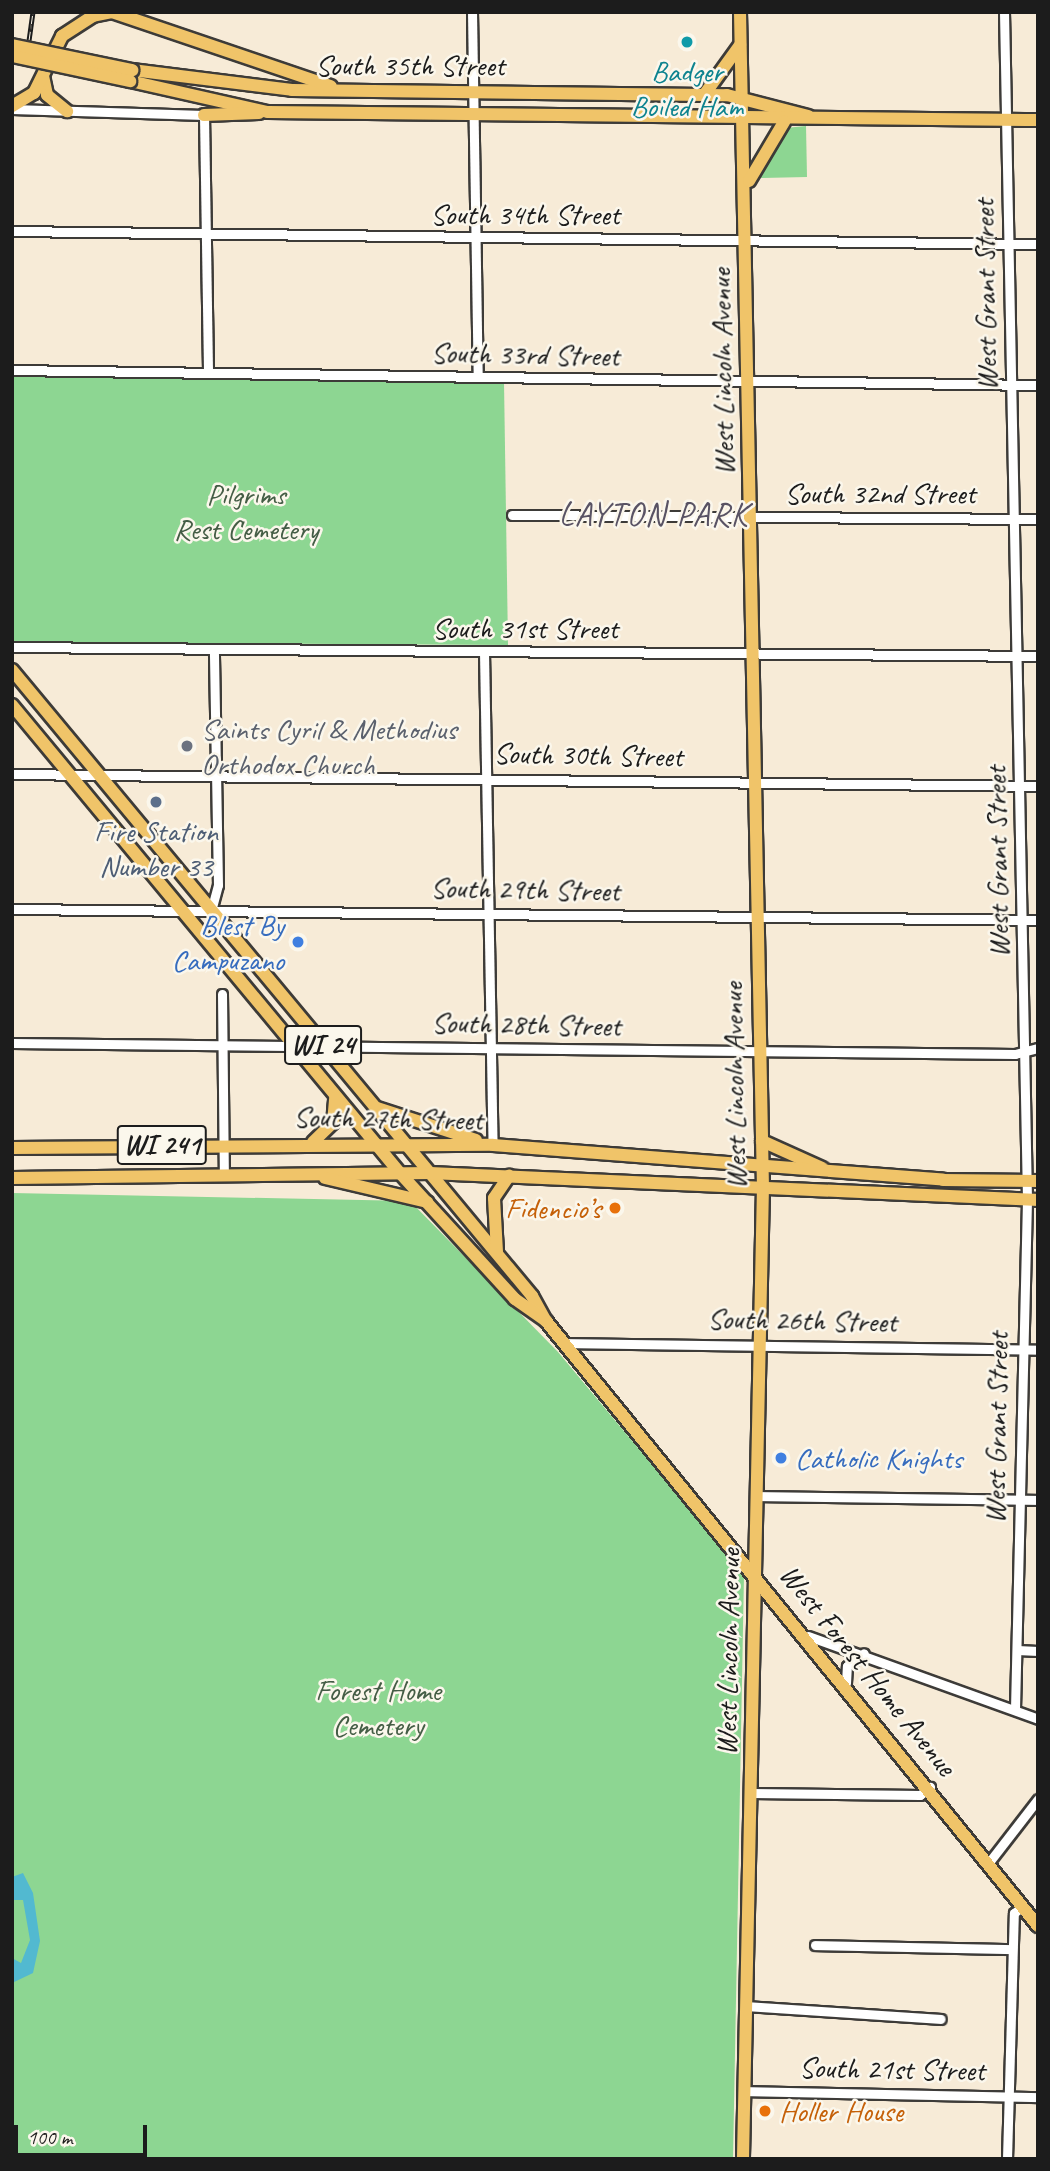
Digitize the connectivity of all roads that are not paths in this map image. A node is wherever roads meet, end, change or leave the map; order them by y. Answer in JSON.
{"nodes":[{"id":1,"x":472,"y":12,"type":"edge"},
{"id":2,"x":740,"y":12,"type":"edge"},
{"id":3,"x":1004,"y":12,"type":"edge"},
{"id":4,"x":742,"y":38,"type":"junction"},
{"id":5,"x":12,"y":45,"type":"edge"},
{"id":6,"x":12,"y":56,"type":"edge"},
{"id":7,"x":131,"y":75,"type":"junction"},
{"id":8,"x":43,"y":76,"type":"junction"},
{"id":9,"x":344,"y":90,"type":"junction"},
{"id":10,"x":473,"y":91,"type":"junction"},
{"id":11,"x":704,"y":95,"type":"junction"},
{"id":12,"x":745,"y":97,"type":"junction"},
{"id":13,"x":12,"y":108,"type":"edge"},
{"id":14,"x":67,"y":111,"type":"junction"},
{"id":15,"x":268,"y":112,"type":"junction"},
{"id":16,"x":473,"y":112,"type":"junction"},
{"id":17,"x":204,"y":115,"type":"junction"},
{"id":18,"x":808,"y":116,"type":"junction"},
{"id":19,"x":745,"y":118,"type":"junction"},
{"id":20,"x":1005,"y":119,"type":"junction"},
{"id":21,"x":1038,"y":120,"type":"edge"},
{"id":22,"x":784,"y":122,"type":"junction"},
{"id":23,"x":746,"y":188,"type":"junction"},
{"id":24,"x":12,"y":231,"type":"edge"},
{"id":25,"x":205,"y":235,"type":"junction"},
{"id":26,"x":475,"y":237,"type":"junction"},
{"id":27,"x":747,"y":240,"type":"junction"},
{"id":28,"x":1009,"y":244,"type":"junction"},
{"id":29,"x":1038,"y":244,"type":"edge"},
{"id":30,"x":12,"y":370,"type":"edge"},
{"id":31,"x":208,"y":372,"type":"junction"},
{"id":32,"x":478,"y":377,"type":"junction"},
{"id":33,"x":747,"y":381,"type":"junction"},
{"id":34,"x":1012,"y":384,"type":"junction"},
{"id":35,"x":1038,"y":384,"type":"edge"},
{"id":36,"x":512,"y":515,"type":"dead end"},
{"id":37,"x":750,"y":517,"type":"junction"},
{"id":38,"x":1014,"y":518,"type":"junction"},
{"id":39,"x":1038,"y":519,"type":"edge"},
{"id":40,"x":12,"y":647,"type":"edge"},
{"id":41,"x":214,"y":650,"type":"junction"},
{"id":42,"x":484,"y":652,"type":"junction"},
{"id":43,"x":754,"y":653,"type":"junction"},
{"id":44,"x":1018,"y":656,"type":"junction"},
{"id":45,"x":1038,"y":656,"type":"edge"},
{"id":46,"x":12,"y":670,"type":"edge"},
{"id":47,"x":12,"y":705,"type":"edge"},
{"id":48,"x":12,"y":774,"type":"edge"},
{"id":49,"x":69,"y":774,"type":"junction"},
{"id":50,"x":97,"y":774,"type":"junction"},
{"id":51,"x":216,"y":776,"type":"junction"},
{"id":52,"x":486,"y":779,"type":"junction"},
{"id":53,"x":756,"y":782,"type":"junction"},
{"id":54,"x":1021,"y":785,"type":"junction"},
{"id":55,"x":1038,"y":786,"type":"edge"},
{"id":56,"x":12,"y":909,"type":"edge"},
{"id":57,"x":182,"y":910,"type":"junction"},
{"id":58,"x":211,"y":911,"type":"junction"},
{"id":59,"x":488,"y":913,"type":"junction"},
{"id":60,"x":758,"y":917,"type":"junction"},
{"id":61,"x":1023,"y":920,"type":"junction"},
{"id":62,"x":1038,"y":920,"type":"edge"},
{"id":63,"x":222,"y":993,"type":"dead end"},
{"id":64,"x":12,"y":1043,"type":"edge"},
{"id":65,"x":223,"y":1045,"type":"junction"},
{"id":66,"x":292,"y":1045,"type":"junction"},
{"id":67,"x":324,"y":1046,"type":"junction"},
{"id":68,"x":491,"y":1048,"type":"junction"},
{"id":69,"x":1038,"y":1048,"type":"edge"},
{"id":70,"x":761,"y":1051,"type":"junction"},
{"id":71,"x":1024,"y":1051,"type":"junction"},
{"id":72,"x":335,"y":1098,"type":"junction"},
{"id":73,"x":375,"y":1107,"type":"junction"},
{"id":74,"x":762,"y":1141,"type":"junction"},
{"id":75,"x":313,"y":1142,"type":"junction"},
{"id":76,"x":224,"y":1143,"type":"junction"},
{"id":77,"x":374,"y":1143,"type":"junction"},
{"id":78,"x":405,"y":1143,"type":"junction"},
{"id":79,"x":493,"y":1146,"type":"junction"},
{"id":80,"x":12,"y":1149,"type":"edge"},
{"id":81,"x":762,"y":1167,"type":"junction"},
{"id":82,"x":399,"y":1172,"type":"junction"},
{"id":83,"x":832,"y":1172,"type":"junction"},
{"id":84,"x":304,"y":1173,"type":"junction"},
{"id":85,"x":430,"y":1173,"type":"junction"},
{"id":86,"x":224,"y":1174,"type":"junction"},
{"id":87,"x":509,"y":1176,"type":"junction"},
{"id":88,"x":12,"y":1178,"type":"edge"},
{"id":89,"x":1032,"y":1181,"type":"edge"},
{"id":90,"x":762,"y":1186,"type":"junction"},
{"id":91,"x":1032,"y":1200,"type":"edge"},
{"id":92,"x":430,"y":1204,"type":"junction"},
{"id":93,"x":497,"y":1252,"type":"junction"},
{"id":94,"x":546,"y":1321,"type":"junction"},
{"id":95,"x":564,"y":1343,"type":"junction"},
{"id":96,"x":761,"y":1344,"type":"junction"},
{"id":97,"x":1022,"y":1350,"type":"junction"},
{"id":98,"x":1038,"y":1350,"type":"edge"},
{"id":99,"x":758,"y":1496,"type":"junction"},
{"id":100,"x":1020,"y":1499,"type":"junction"},
{"id":101,"x":1038,"y":1500,"type":"edge"},
{"id":102,"x":757,"y":1574,"type":"junction"},
{"id":103,"x":808,"y":1636,"type":"junction"},
{"id":104,"x":1017,"y":1650,"type":"junction"},
{"id":105,"x":1038,"y":1651,"type":"edge"},
{"id":106,"x":864,"y":1653,"type":"junction"},
{"id":107,"x":846,"y":1683,"type":"junction"},
{"id":108,"x":1015,"y":1710,"type":"junction"},
{"id":109,"x":1038,"y":1719,"type":"edge"},
{"id":110,"x":930,"y":1787,"type":"junction"},
{"id":111,"x":751,"y":1793,"type":"junction"},
{"id":112,"x":1038,"y":1799,"type":"edge"},
{"id":113,"x":990,"y":1861,"type":"junction"},
{"id":114,"x":1023,"y":1906,"type":"junction"},
{"id":115,"x":1038,"y":1926,"type":"edge"},
{"id":116,"x":815,"y":1945,"type":"dead end"},
{"id":117,"x":1012,"y":1949,"type":"junction"},
{"id":118,"x":746,"y":2006,"type":"junction"},
{"id":119,"x":941,"y":2019,"type":"dead end"},
{"id":120,"x":744,"y":2091,"type":"junction"},
{"id":121,"x":1008,"y":2096,"type":"junction"},
{"id":122,"x":1038,"y":2097,"type":"edge"},
{"id":123,"x":743,"y":2159,"type":"edge"},
{"id":124,"x":1007,"y":2159,"type":"edge"}],
"edges":[{"from":1,"to":10,"type":"street"},
{"from":2,"to":4,"type":"main road","name":"West Lincoln Avenue"},
{"from":3,"to":20,"type":"street","name":"West Grant Street"},
{"from":4,"to":11,"type":"main road"},
{"from":4,"to":12,"type":"main road","name":"West Lincoln Avenue"},
{"from":5,"to":7,"type":"main road","name":"South 35th Street","bridge":true},
{"from":6,"to":7,"type":"main road","name":"South 35th Street","bridge":true},
{"from":7,"to":9,"type":"main road","name":"South 35th Street"},
{"from":7,"to":15,"type":"main road","name":"South 35th Street"},
{"from":8,"to":9,"type":"main road"},
{"from":8,"to":13,"type":"main road"},
{"from":8,"to":14,"type":"main road"},
{"from":9,"to":10,"type":"main road","name":"South 35th Street"},
{"from":10,"to":11,"type":"main road","name":"South 35th Street"},
{"from":10,"to":16,"type":"street"},
{"from":11,"to":12,"type":"main road","name":"South 35th Street"},
{"from":12,"to":18,"type":"main road","name":"South 35th Street"},
{"from":12,"to":19,"type":"main road","name":"West Lincoln Avenue"},
{"from":13,"to":14,"type":"street"},
{"from":14,"to":17,"type":"street"},
{"from":15,"to":16,"type":"main road","name":"South 35th Street"},
{"from":15,"to":17,"type":"main road"},
{"from":16,"to":19,"type":"main road","name":"South 35th Street"},
{"from":16,"to":26,"type":"street"},
{"from":17,"to":25,"type":"street"},
{"from":18,"to":20,"type":"main road","name":"South 35th Street"},
{"from":18,"to":22,"type":"main road","name":"South 35th Street"},
{"from":19,"to":22,"type":"main road","name":"South 35th Street"},
{"from":19,"to":23,"type":"main road","name":"West Lincoln Avenue"},
{"from":20,"to":21,"type":"main road","name":"South 35th Street"},
{"from":20,"to":28,"type":"street","name":"West Grant Street"},
{"from":22,"to":23,"type":"main road"},
{"from":23,"to":27,"type":"main road","name":"West Lincoln Avenue"},
{"from":24,"to":25,"type":"street","name":"South 34th Street"},
{"from":25,"to":26,"type":"street","name":"South 34th Street"},
{"from":25,"to":31,"type":"street"},
{"from":26,"to":27,"type":"street","name":"South 34th Street"},
{"from":26,"to":32,"type":"street"},
{"from":27,"to":28,"type":"street","name":"South 34th Street"},
{"from":27,"to":33,"type":"main road","name":"West Lincoln Avenue"},
{"from":28,"to":29,"type":"street","name":"South 34th Street"},
{"from":28,"to":34,"type":"street","name":"West Grant Street"},
{"from":30,"to":31,"type":"street","name":"South 33rd Street"},
{"from":31,"to":32,"type":"street","name":"South 33rd Street"},
{"from":32,"to":33,"type":"street","name":"South 33rd Street"},
{"from":33,"to":34,"type":"street","name":"South 33rd Street"},
{"from":33,"to":37,"type":"main road","name":"West Lincoln Avenue"},
{"from":34,"to":35,"type":"street","name":"South 33rd Street"},
{"from":34,"to":38,"type":"street","name":"West Grant Street"},
{"from":36,"to":37,"type":"street","name":"South 32nd Street"},
{"from":37,"to":38,"type":"street","name":"South 32nd Street"},
{"from":37,"to":43,"type":"main road","name":"West Lincoln Avenue"},
{"from":38,"to":39,"type":"street","name":"South 32nd Street"},
{"from":38,"to":44,"type":"street","name":"West Grant Street"},
{"from":40,"to":41,"type":"street","name":"South 31st Street"},
{"from":41,"to":42,"type":"street","name":"South 31st Street"},
{"from":41,"to":51,"type":"street"},
{"from":42,"to":43,"type":"street","name":"South 31st Street"},
{"from":42,"to":52,"type":"street"},
{"from":43,"to":44,"type":"street","name":"South 31st Street"},
{"from":43,"to":53,"type":"main road","name":"West Lincoln Avenue"},
{"from":44,"to":45,"type":"street","name":"South 31st Street"},
{"from":44,"to":54,"type":"street","name":"West Grant Street"},
{"from":46,"to":50,"type":"main road","name":"West Forest Home Avenue","number":"WI 24"},
{"from":47,"to":49,"type":"main road","name":"West Forest Home Avenue","number":"WI 24"},
{"from":48,"to":49,"type":"street","name":"South 30th Street"},
{"from":49,"to":50,"type":"street","name":"South 30th Street"},
{"from":49,"to":57,"type":"main road","name":"West Forest Home Avenue","number":"WI 24"},
{"from":50,"to":51,"type":"street","name":"South 30th Street"},
{"from":50,"to":58,"type":"main road","name":"West Forest Home Avenue","number":"WI 24"},
{"from":51,"to":52,"type":"street","name":"South 30th Street"},
{"from":51,"to":58,"type":"street"},
{"from":52,"to":53,"type":"street","name":"South 30th Street"},
{"from":52,"to":59,"type":"street"},
{"from":53,"to":54,"type":"street","name":"South 30th Street"},
{"from":53,"to":60,"type":"main road","name":"West Lincoln Avenue"},
{"from":54,"to":55,"type":"street","name":"South 30th Street"},
{"from":54,"to":61,"type":"street","name":"West Grant Street"},
{"from":56,"to":57,"type":"street","name":"South 29th Street"},
{"from":57,"to":58,"type":"street","name":"South 29th Street"},
{"from":57,"to":66,"type":"main road","name":"West Forest Home Avenue","number":"WI 24"},
{"from":58,"to":59,"type":"street","name":"South 29th Street"},
{"from":58,"to":67,"type":"main road","name":"West Forest Home Avenue","number":"WI 24"},
{"from":59,"to":60,"type":"street","name":"South 29th Street"},
{"from":59,"to":68,"type":"street"},
{"from":60,"to":61,"type":"street","name":"South 29th Street"},
{"from":60,"to":70,"type":"main road","name":"West Lincoln Avenue"},
{"from":61,"to":62,"type":"street","name":"South 29th Street"},
{"from":61,"to":71,"type":"street","name":"West Grant Street"},
{"from":63,"to":65,"type":"street"},
{"from":64,"to":65,"type":"street","name":"South 28th Street"},
{"from":65,"to":66,"type":"street","name":"South 28th Street"},
{"from":65,"to":76,"type":"street"},
{"from":66,"to":67,"type":"street","name":"South 28th Street"},
{"from":66,"to":72,"type":"main road","name":"West Forest Home Avenue","number":"WI 24"},
{"from":67,"to":68,"type":"street","name":"South 28th Street"},
{"from":67,"to":73,"type":"main road","name":"West Forest Home Avenue","number":"WI 24"},
{"from":68,"to":70,"type":"street","name":"South 28th Street"},
{"from":68,"to":79,"type":"street"},
{"from":69,"to":71,"type":"street","name":"South 28th Street"},
{"from":70,"to":71,"type":"street","name":"South 28th Street"},
{"from":70,"to":74,"type":"main road","name":"West Lincoln Avenue"},
{"from":71,"to":89,"type":"street","name":"West Grant Street"},
{"from":72,"to":75,"type":"main road"},
{"from":72,"to":77,"type":"main road","name":"West Forest Home Avenue","number":"WI 24"},
{"from":73,"to":78,"type":"main road","name":"West Forest Home Avenue","number":"WI 24"},
{"from":73,"to":79,"type":"main road"},
{"from":74,"to":81,"type":"main road","name":"West Lincoln Avenue"},
{"from":74,"to":83,"type":"main road"},
{"from":75,"to":76,"type":"main road","name":"South 27th Street","number":"WI 241"},
{"from":75,"to":77,"type":"main road","name":"South 27th Street","number":"WI 241"},
{"from":76,"to":80,"type":"main road","name":"South 27th Street","number":"WI 241"},
{"from":76,"to":86,"type":"street"},
{"from":77,"to":78,"type":"main road","name":"South 27th Street","number":"WI 241"},
{"from":77,"to":82,"type":"main road","name":"West Forest Home Avenue","number":"WI 24"},
{"from":78,"to":79,"type":"main road","name":"South 27th Street"},
{"from":78,"to":85,"type":"main road","name":"West Forest Home Avenue","number":"WI 24"},
{"from":79,"to":81,"type":"main road","name":"South 27th Street"},
{"from":81,"to":83,"type":"main road","name":"South 27th Street"},
{"from":81,"to":90,"type":"main road","name":"West Lincoln Avenue"},
{"from":82,"to":84,"type":"main road","name":"South 27th Street","number":"WI 241"},
{"from":82,"to":85,"type":"main road","name":"South 27th Street","number":"WI 241"},
{"from":82,"to":92,"type":"main road","name":"West Forest Home Avenue"},
{"from":83,"to":89,"type":"main road","name":"South 27th Street"},
{"from":84,"to":86,"type":"main road","name":"South 27th Street","number":"WI 241"},
{"from":84,"to":92,"type":"main road"},
{"from":85,"to":87,"type":"main road","name":"South 27th Street"},
{"from":85,"to":93,"type":"main road","name":"West Forest Home Avenue"},
{"from":86,"to":88,"type":"main road","name":"South 27th Street","number":"WI 241"},
{"from":87,"to":90,"type":"main road","name":"South 27th Street"},
{"from":87,"to":93,"type":"main road"},
{"from":89,"to":91,"type":"street","name":"West Grant Street"},
{"from":90,"to":91,"type":"main road","name":"South 27th Street"},
{"from":90,"to":96,"type":"main road","name":"West Lincoln Avenue"},
{"from":91,"to":97,"type":"street","name":"West Grant Street"},
{"from":92,"to":94,"type":"main road","name":"West Forest Home Avenue"},
{"from":93,"to":94,"type":"main road","name":"West Forest Home Avenue"},
{"from":94,"to":95,"type":"main road","name":"West Forest Home Avenue"},
{"from":95,"to":96,"type":"street","name":"South 26th Street"},
{"from":95,"to":102,"type":"main road","name":"West Forest Home Avenue"},
{"from":96,"to":97,"type":"street","name":"South 26th Street"},
{"from":96,"to":99,"type":"main road","name":"West Lincoln Avenue"},
{"from":97,"to":98,"type":"street","name":"South 26th Street"},
{"from":97,"to":100,"type":"street","name":"West Grant Street"},
{"from":99,"to":100,"type":"street"},
{"from":99,"to":102,"type":"main road","name":"West Lincoln Avenue"},
{"from":100,"to":101,"type":"street"},
{"from":100,"to":104,"type":"street","name":"West Grant Street"},
{"from":102,"to":103,"type":"main road","name":"West Forest Home Avenue"},
{"from":102,"to":111,"type":"main road","name":"West Lincoln Avenue"},
{"from":103,"to":106,"type":"street"},
{"from":103,"to":107,"type":"main road","name":"West Forest Home Avenue"},
{"from":104,"to":105,"type":"street"},
{"from":104,"to":108,"type":"street","name":"West Grant Street"},
{"from":106,"to":107,"type":"street"},
{"from":106,"to":108,"type":"street"},
{"from":107,"to":110,"type":"main road","name":"West Forest Home Avenue"},
{"from":108,"to":109,"type":"street"},
{"from":110,"to":111,"type":"street"},
{"from":110,"to":113,"type":"main road","name":"West Forest Home Avenue"},
{"from":111,"to":118,"type":"main road","name":"West Lincoln Avenue"},
{"from":112,"to":113,"type":"street"},
{"from":113,"to":114,"type":"main road","name":"West Forest Home Avenue"},
{"from":114,"to":115,"type":"main road","name":"West Forest Home Avenue"},
{"from":114,"to":117,"type":"street"},
{"from":116,"to":117,"type":"street"},
{"from":117,"to":121,"type":"street"},
{"from":118,"to":119,"type":"street"},
{"from":118,"to":120,"type":"main road","name":"West Lincoln Avenue"},
{"from":120,"to":121,"type":"street","name":"South 21st Street"},
{"from":120,"to":123,"type":"main road","name":"West Lincoln Avenue"},
{"from":121,"to":122,"type":"street","name":"South 21st Street"},
{"from":121,"to":124,"type":"street"}]}
